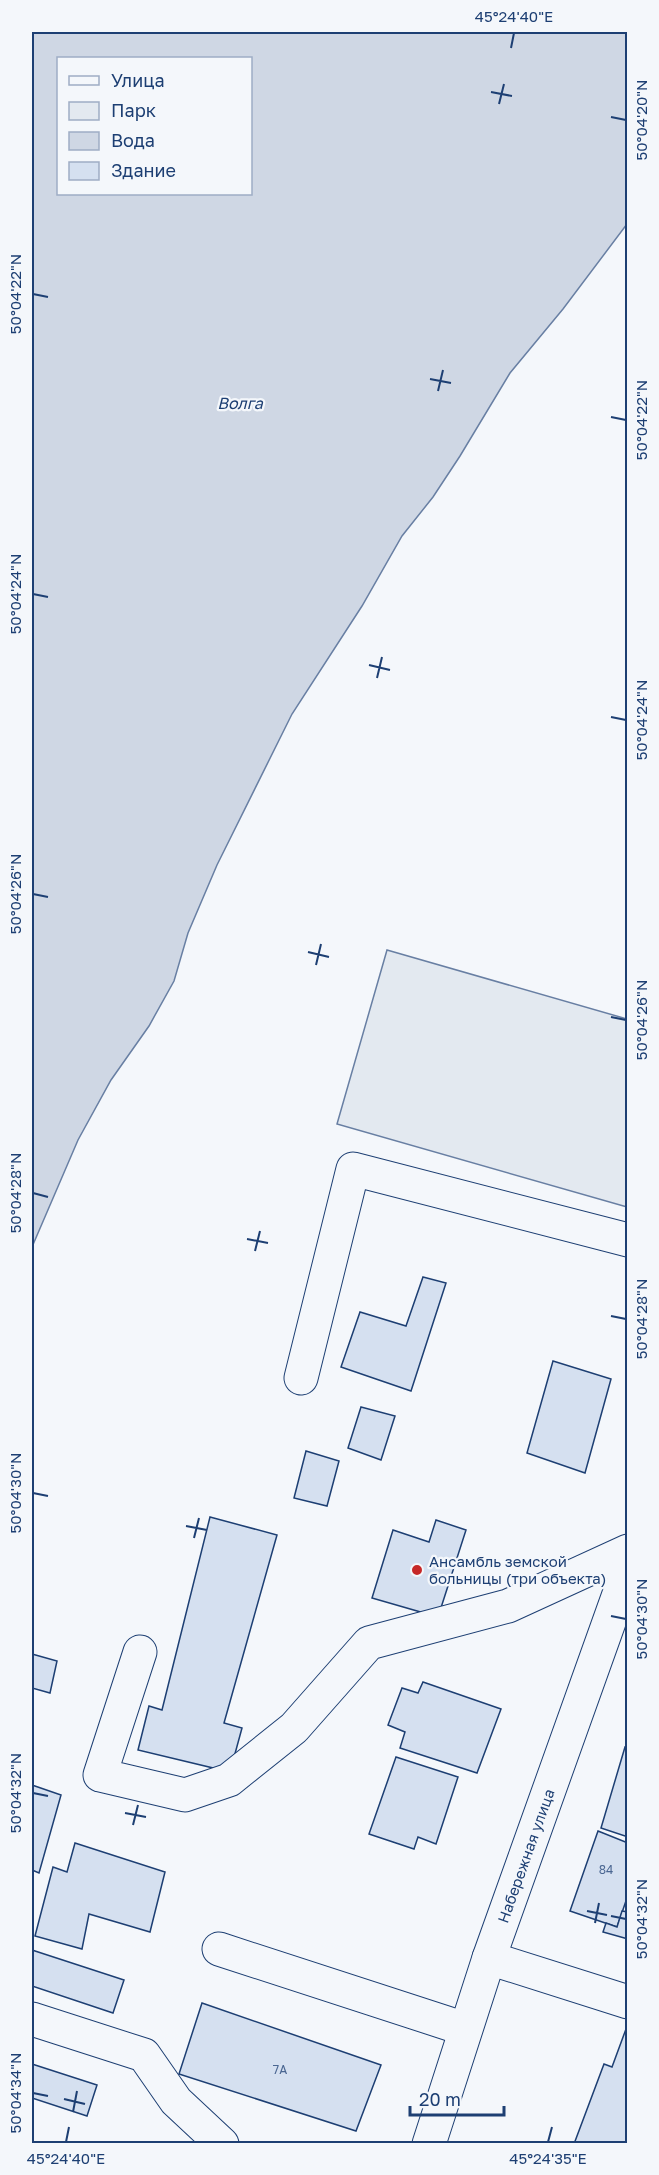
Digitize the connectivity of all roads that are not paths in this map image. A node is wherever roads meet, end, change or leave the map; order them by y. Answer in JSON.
{"nodes":[{"id":1,"x":627,"y":1240,"type":"edge"},
{"id":2,"x":301,"y":1378,"type":"dead end"},
{"id":3,"x":627,"y":1551,"type":"edge"},
{"id":4,"x":627,"y":1569,"type":"edge"},
{"id":5,"x":140,"y":1652,"type":"dead end"},
{"id":6,"x":219,"y":1949,"type":"dead end"},
{"id":7,"x":489,"y":1958,"type":"junction"},
{"id":8,"x":627,"y":2002,"type":"edge"},
{"id":9,"x":32,"y":2019,"type":"edge"},
{"id":10,"x":465,"y":2029,"type":"junction"},
{"id":11,"x":222,"y":2144,"type":"edge"},
{"id":12,"x":429,"y":2144,"type":"edge"}],
"edges":[{"from":1,"to":2,"type":"street"},
{"from":3,"to":5,"type":"street"},
{"from":4,"to":7,"type":"street","name":"Набережная улица"},
{"from":6,"to":10,"type":"street"},
{"from":7,"to":8,"type":"street"},
{"from":7,"to":10,"type":"street","name":"Набережная улица"},
{"from":9,"to":11,"type":"street"},
{"from":10,"to":12,"type":"street","name":"Набережная улица"}]}
